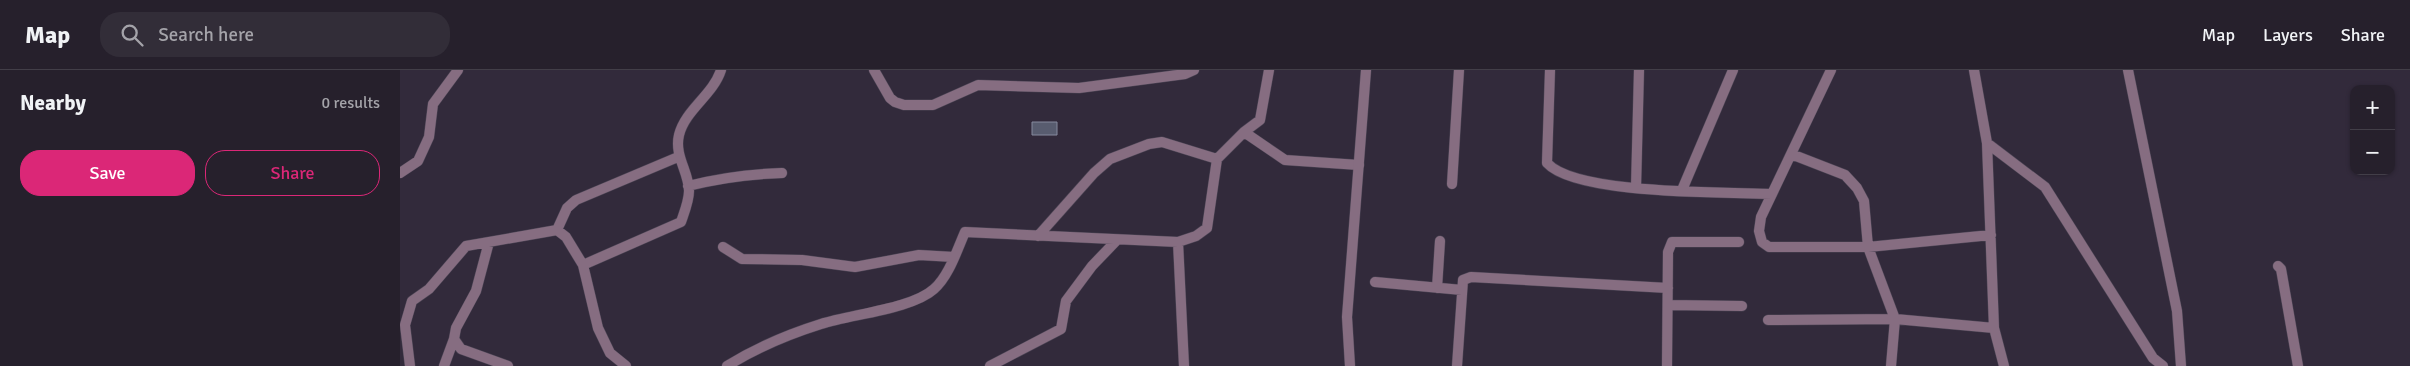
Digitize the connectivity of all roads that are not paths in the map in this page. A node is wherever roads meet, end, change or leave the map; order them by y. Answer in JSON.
{"nodes":[{"id":1,"x":458,"y":70,"type":"edge"},
{"id":2,"x":721,"y":70,"type":"edge"},
{"id":3,"x":874,"y":70,"type":"edge"},
{"id":4,"x":1194,"y":70,"type":"edge"},
{"id":5,"x":1269,"y":70,"type":"edge"},
{"id":6,"x":1366,"y":70,"type":"edge"},
{"id":7,"x":1459,"y":70,"type":"edge"},
{"id":8,"x":1550,"y":70,"type":"edge"},
{"id":9,"x":1639,"y":70,"type":"edge"},
{"id":10,"x":1733,"y":70,"type":"edge"},
{"id":11,"x":1831,"y":70,"type":"edge"},
{"id":12,"x":1974,"y":70,"type":"edge"},
{"id":13,"x":2128,"y":70,"type":"edge"},
{"id":14,"x":1244,"y":132,"type":"junction"},
{"id":15,"x":1987,"y":143,"type":"junction"},
{"id":16,"x":1791,"y":154,"type":"junction"},
{"id":17,"x":678,"y":157,"type":"junction"},
{"id":18,"x":1217,"y":159,"type":"junction"},
{"id":19,"x":1359,"y":165,"type":"junction"},
{"id":20,"x":400,"y":173,"type":"edge"},
{"id":21,"x":782,"y":173,"type":"dead end"},
{"id":22,"x":1452,"y":184,"type":"dead end"},
{"id":23,"x":688,"y":186,"type":"junction"},
{"id":24,"x":1636,"y":188,"type":"junction"},
{"id":25,"x":1682,"y":190,"type":"junction"},
{"id":26,"x":1772,"y":194,"type":"junction"},
{"id":27,"x":557,"y":230,"type":"junction"},
{"id":28,"x":1991,"y":235,"type":"junction"},
{"id":29,"x":1038,"y":236,"type":"junction"},
{"id":30,"x":1116,"y":241,"type":"junction"},
{"id":31,"x":1440,"y":241,"type":"dead end"},
{"id":32,"x":489,"y":242,"type":"junction"},
{"id":33,"x":1178,"y":242,"type":"junction"},
{"id":34,"x":1739,"y":242,"type":"dead end"},
{"id":35,"x":723,"y":247,"type":"dead end"},
{"id":36,"x":1868,"y":247,"type":"junction"},
{"id":37,"x":954,"y":257,"type":"junction"},
{"id":38,"x":582,"y":265,"type":"junction"},
{"id":39,"x":2278,"y":266,"type":"dead end"},
{"id":40,"x":1375,"y":282,"type":"dead end"},
{"id":41,"x":1437,"y":288,"type":"junction"},
{"id":42,"x":1668,"y":288,"type":"junction"},
{"id":43,"x":1462,"y":290,"type":"junction"},
{"id":44,"x":1668,"y":305,"type":"junction"},
{"id":45,"x":1742,"y":306,"type":"dead end"},
{"id":46,"x":1895,"y":319,"type":"junction"},
{"id":47,"x":1768,"y":320,"type":"dead end"},
{"id":48,"x":1994,"y":328,"type":"junction"},
{"id":49,"x":454,"y":339,"type":"junction"},
{"id":50,"x":410,"y":366,"type":"edge"},
{"id":51,"x":444,"y":366,"type":"edge"},
{"id":52,"x":508,"y":366,"type":"edge"},
{"id":53,"x":626,"y":366,"type":"edge"},
{"id":54,"x":727,"y":366,"type":"edge"},
{"id":55,"x":990,"y":366,"type":"edge"},
{"id":56,"x":1184,"y":366,"type":"edge"},
{"id":57,"x":1350,"y":366,"type":"edge"},
{"id":58,"x":1457,"y":366,"type":"edge"},
{"id":59,"x":1667,"y":366,"type":"edge"},
{"id":60,"x":1891,"y":366,"type":"edge"},
{"id":61,"x":2004,"y":366,"type":"edge"},
{"id":62,"x":2163,"y":366,"type":"edge"},
{"id":63,"x":2181,"y":366,"type":"edge"},
{"id":64,"x":2298,"y":366,"type":"edge"}],
"edges":[{"from":1,"to":20,"type":"street"},
{"from":2,"to":17,"type":"street"},
{"from":3,"to":4,"type":"street"},
{"from":5,"to":14,"type":"street"},
{"from":6,"to":19,"type":"street"},
{"from":7,"to":22,"type":"street"},
{"from":8,"to":24,"type":"street"},
{"from":9,"to":24,"type":"street"},
{"from":10,"to":25,"type":"street"},
{"from":11,"to":16,"type":"street"},
{"from":12,"to":15,"type":"street"},
{"from":13,"to":63,"type":"street"},
{"from":14,"to":18,"type":"street"},
{"from":14,"to":19,"type":"street"},
{"from":15,"to":28,"type":"street"},
{"from":15,"to":62,"type":"street"},
{"from":16,"to":26,"type":"street"},
{"from":16,"to":36,"type":"street"},
{"from":17,"to":23,"type":"street"},
{"from":17,"to":27,"type":"street"},
{"from":18,"to":29,"type":"street"},
{"from":18,"to":33,"type":"street"},
{"from":19,"to":57,"type":"street"},
{"from":21,"to":23,"type":"street"},
{"from":23,"to":38,"type":"street"},
{"from":24,"to":25,"type":"street"},
{"from":25,"to":26,"type":"street"},
{"from":26,"to":36,"type":"street"},
{"from":27,"to":32,"type":"street"},
{"from":27,"to":38,"type":"street"},
{"from":28,"to":36,"type":"street"},
{"from":28,"to":48,"type":"street"},
{"from":29,"to":30,"type":"street"},
{"from":29,"to":37,"type":"street"},
{"from":30,"to":33,"type":"street"},
{"from":30,"to":55,"type":"street"},
{"from":31,"to":41,"type":"street"},
{"from":32,"to":49,"type":"street"},
{"from":32,"to":50,"type":"street"},
{"from":33,"to":56,"type":"street"},
{"from":34,"to":42,"type":"street"},
{"from":35,"to":37,"type":"street"},
{"from":36,"to":46,"type":"street"},
{"from":37,"to":54,"type":"street"},
{"from":38,"to":53,"type":"street"},
{"from":39,"to":64,"type":"street"},
{"from":40,"to":41,"type":"street"},
{"from":41,"to":43,"type":"street"},
{"from":42,"to":43,"type":"street"},
{"from":42,"to":44,"type":"street"},
{"from":43,"to":58,"type":"street"},
{"from":44,"to":45,"type":"street"},
{"from":44,"to":59,"type":"street"},
{"from":46,"to":47,"type":"street"},
{"from":46,"to":48,"type":"street"},
{"from":46,"to":60,"type":"street"},
{"from":48,"to":61,"type":"street"},
{"from":49,"to":51,"type":"street"},
{"from":49,"to":52,"type":"street"}]}
